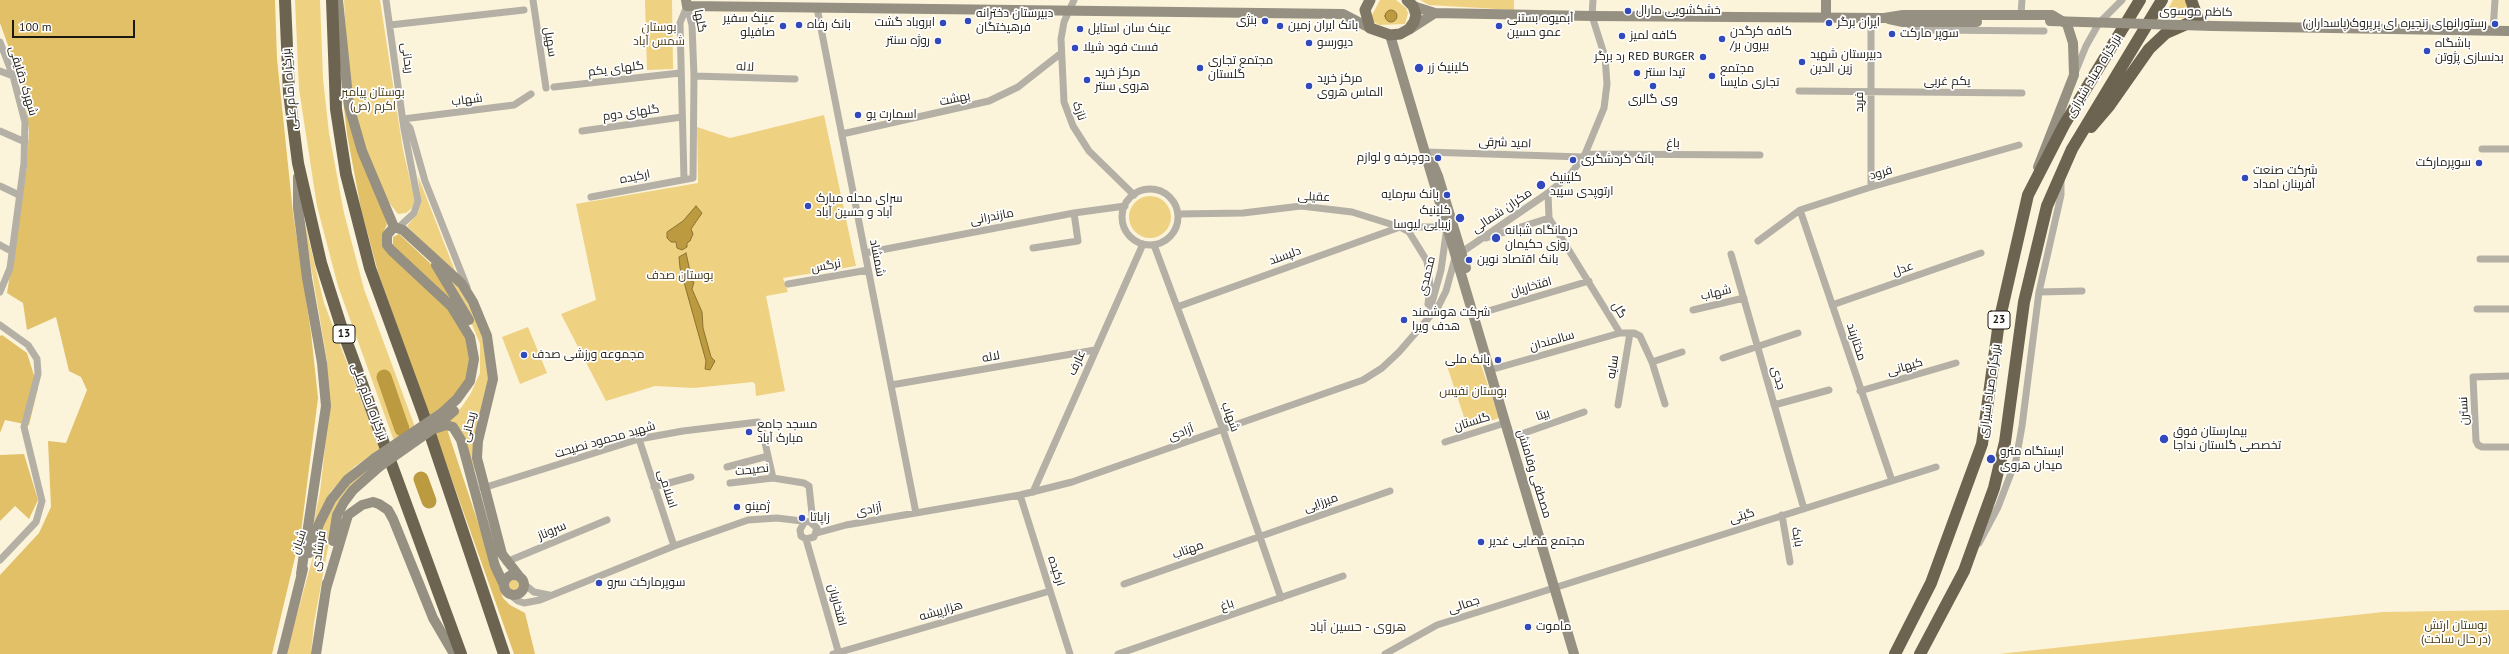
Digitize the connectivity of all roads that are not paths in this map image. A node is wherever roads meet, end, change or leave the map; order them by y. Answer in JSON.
{"nodes":[{"id":1,"x":285,"y":0,"type":"edge"},
{"id":2,"x":332,"y":0,"type":"edge"},
{"id":3,"x":338,"y":0,"type":"edge"},
{"id":4,"x":386,"y":0,"type":"edge"},
{"id":5,"x":533,"y":0,"type":"edge"},
{"id":6,"x":1074,"y":0,"type":"edge"},
{"id":7,"x":1370,"y":0,"type":"edge"},
{"id":8,"x":1593,"y":0,"type":"edge"},
{"id":9,"x":1826,"y":0,"type":"edge"},
{"id":10,"x":2022,"y":0,"type":"edge"},
{"id":11,"x":2122,"y":0,"type":"edge"},
{"id":12,"x":2140,"y":0,"type":"edge"},
{"id":13,"x":2162,"y":0,"type":"edge"},
{"id":14,"x":2191,"y":0,"type":"edge"},
{"id":15,"x":2495,"y":0,"type":"edge"},
{"id":16,"x":686,"y":3,"type":"edge"},
{"id":17,"x":1410,"y":3,"type":"edge"},
{"id":18,"x":817,"y":8,"type":"junction"},
{"id":19,"x":524,"y":10,"type":"dead end"},
{"id":20,"x":1068,"y":12,"type":"junction"},
{"id":21,"x":1435,"y":13,"type":"junction"},
{"id":22,"x":2021,"y":15,"type":"junction"},
{"id":23,"x":1592,"y":16,"type":"junction"},
{"id":24,"x":1826,"y":17,"type":"junction"},
{"id":25,"x":1871,"y":18,"type":"junction"},
{"id":26,"x":1884,"y":18,"type":"junction"},
{"id":27,"x":2051,"y":18,"type":"junction"},
{"id":28,"x":1903,"y":22,"type":"junction"},
{"id":29,"x":390,"y":25,"type":"junction"},
{"id":30,"x":1370,"y":28,"type":"junction"},
{"id":31,"x":1409,"y":29,"type":"junction"},
{"id":32,"x":2493,"y":30,"type":"junction"},
{"id":33,"x":2509,"y":31,"type":"edge"},
{"id":34,"x":2044,"y":32,"type":"dead end"},
{"id":35,"x":1390,"y":35,"type":"junction"},
{"id":36,"x":0,"y":42,"type":"edge"},
{"id":37,"x":1060,"y":54,"type":"junction"},
{"id":38,"x":0,"y":70,"type":"edge"},
{"id":39,"x":680,"y":73,"type":"junction"},
{"id":40,"x":2074,"y":75,"type":"junction"},
{"id":41,"x":13,"y":76,"type":"junction"},
{"id":42,"x":694,"y":76,"type":"junction"},
{"id":43,"x":795,"y":79,"type":"dead end"},
{"id":44,"x":554,"y":87,"type":"dead end"},
{"id":45,"x":546,"y":88,"type":"dead end"},
{"id":46,"x":1799,"y":91,"type":"dead end"},
{"id":47,"x":1871,"y":93,"type":"junction"},
{"id":48,"x":2022,"y":93,"type":"dead end"},
{"id":49,"x":531,"y":94,"type":"dead end"},
{"id":50,"x":682,"y":117,"type":"junction"},
{"id":51,"x":403,"y":120,"type":"junction"},
{"id":52,"x":582,"y":130,"type":"dead end"},
{"id":53,"x":0,"y":131,"type":"edge"},
{"id":54,"x":842,"y":134,"type":"junction"},
{"id":55,"x":25,"y":142,"type":"junction"},
{"id":56,"x":2018,"y":145,"type":"dead end"},
{"id":57,"x":2072,"y":149,"type":"junction"},
{"id":58,"x":2482,"y":149,"type":"dead end"},
{"id":59,"x":2509,"y":149,"type":"edge"},
{"id":60,"x":1426,"y":152,"type":"junction"},
{"id":61,"x":1584,"y":155,"type":"junction"},
{"id":62,"x":1760,"y":155,"type":"dead end"},
{"id":63,"x":298,"y":163,"type":"junction"},
{"id":64,"x":2061,"y":174,"type":"junction"},
{"id":65,"x":684,"y":179,"type":"junction"},
{"id":66,"x":0,"y":186,"type":"edge"},
{"id":67,"x":1871,"y":187,"type":"junction"},
{"id":68,"x":1548,"y":193,"type":"junction"},
{"id":69,"x":2028,"y":194,"type":"junction"},
{"id":70,"x":19,"y":195,"type":"junction"},
{"id":71,"x":1134,"y":195,"type":"junction"},
{"id":72,"x":591,"y":197,"type":"dead end"},
{"id":73,"x":1125,"y":206,"type":"junction"},
{"id":74,"x":1800,"y":210,"type":"junction"},
{"id":75,"x":1074,"y":213,"type":"junction"},
{"id":76,"x":1178,"y":214,"type":"junction"},
{"id":77,"x":1549,"y":218,"type":"junction"},
{"id":78,"x":396,"y":227,"type":"junction"},
{"id":79,"x":1400,"y":227,"type":"junction"},
{"id":80,"x":1447,"y":227,"type":"junction"},
{"id":81,"x":1478,"y":240,"type":"junction"},
{"id":82,"x":1758,"y":240,"type":"dead end"},
{"id":83,"x":1143,"y":244,"type":"junction"},
{"id":84,"x":0,"y":245,"type":"edge"},
{"id":85,"x":1154,"y":245,"type":"junction"},
{"id":86,"x":1033,"y":248,"type":"dead end"},
{"id":87,"x":11,"y":251,"type":"junction"},
{"id":88,"x":865,"y":253,"type":"junction"},
{"id":89,"x":1981,"y":253,"type":"dead end"},
{"id":90,"x":428,"y":254,"type":"junction"},
{"id":91,"x":1459,"y":254,"type":"junction"},
{"id":92,"x":1731,"y":254,"type":"dead end"},
{"id":93,"x":2480,"y":259,"type":"dead end"},
{"id":94,"x":2509,"y":259,"type":"edge"},
{"id":95,"x":868,"y":270,"type":"junction"},
{"id":96,"x":1453,"y":271,"type":"junction"},
{"id":97,"x":1589,"y":281,"type":"junction"},
{"id":98,"x":788,"y":284,"type":"dead end"},
{"id":99,"x":1464,"y":286,"type":"junction"},
{"id":100,"x":2082,"y":291,"type":"dead end"},
{"id":101,"x":0,"y":292,"type":"edge"},
{"id":102,"x":2039,"y":292,"type":"junction"},
{"id":103,"x":1744,"y":298,"type":"junction"},
{"id":104,"x":473,"y":302,"type":"junction"},
{"id":105,"x":1832,"y":305,"type":"junction"},
{"id":106,"x":1177,"y":307,"type":"junction"},
{"id":107,"x":2477,"y":309,"type":"dead end"},
{"id":108,"x":2509,"y":309,"type":"edge"},
{"id":109,"x":1693,"y":310,"type":"dead end"},
{"id":110,"x":1478,"y":314,"type":"junction"},
{"id":111,"x":1427,"y":321,"type":"junction"},
{"id":112,"x":0,"y":325,"type":"edge"},
{"id":113,"x":1620,"y":333,"type":"junction"},
{"id":114,"x":1630,"y":333,"type":"junction"},
{"id":115,"x":1798,"y":333,"type":"dead end"},
{"id":116,"x":1757,"y":346,"type":"junction"},
{"id":117,"x":1095,"y":350,"type":"junction"},
{"id":118,"x":1682,"y":352,"type":"dead end"},
{"id":119,"x":1723,"y":358,"type":"dead end"},
{"id":120,"x":1652,"y":362,"type":"junction"},
{"id":121,"x":1956,"y":363,"type":"dead end"},
{"id":122,"x":1490,"y":370,"type":"junction"},
{"id":123,"x":2509,"y":376,"type":"edge"},
{"id":124,"x":891,"y":385,"type":"junction"},
{"id":125,"x":1829,"y":390,"type":"dead end"},
{"id":126,"x":1860,"y":391,"type":"junction"},
{"id":127,"x":1664,"y":404,"type":"dead end"},
{"id":128,"x":1618,"y":405,"type":"dead end"},
{"id":129,"x":1774,"y":405,"type":"junction"},
{"id":130,"x":1584,"y":412,"type":"dead end"},
{"id":131,"x":1506,"y":423,"type":"junction"},
{"id":132,"x":433,"y":429,"type":"junction"},
{"id":133,"x":1223,"y":430,"type":"junction"},
{"id":134,"x":1510,"y":438,"type":"junction"},
{"id":135,"x":638,"y":439,"type":"junction"},
{"id":136,"x":1445,"y":442,"type":"dead end"},
{"id":137,"x":2509,"y":448,"type":"edge"},
{"id":138,"x":768,"y":456,"type":"junction"},
{"id":139,"x":377,"y":462,"type":"junction"},
{"id":140,"x":728,"y":467,"type":"dead end"},
{"id":141,"x":1936,"y":467,"type":"dead end"},
{"id":142,"x":691,"y":477,"type":"dead end"},
{"id":143,"x":772,"y":478,"type":"junction"},
{"id":144,"x":1892,"y":481,"type":"junction"},
{"id":145,"x":730,"y":483,"type":"dead end"},
{"id":146,"x":654,"y":487,"type":"junction"},
{"id":147,"x":483,"y":488,"type":"junction"},
{"id":148,"x":1390,"y":491,"type":"dead end"},
{"id":149,"x":1033,"y":492,"type":"junction"},
{"id":150,"x":1020,"y":495,"type":"junction"},
{"id":151,"x":1804,"y":509,"type":"junction"},
{"id":152,"x":916,"y":513,"type":"junction"},
{"id":153,"x":1782,"y":516,"type":"junction"},
{"id":154,"x":777,"y":518,"type":"junction"},
{"id":155,"x":607,"y":520,"type":"dead end"},
{"id":156,"x":804,"y":523,"type":"junction"},
{"id":157,"x":814,"y":524,"type":"junction"},
{"id":158,"x":846,"y":525,"type":"junction"},
{"id":159,"x":800,"y":530,"type":"junction"},
{"id":160,"x":1260,"y":536,"type":"junction"},
{"id":161,"x":812,"y":537,"type":"junction"},
{"id":162,"x":674,"y":546,"type":"junction"},
{"id":163,"x":0,"y":560,"type":"edge"},
{"id":164,"x":506,"y":562,"type":"junction"},
{"id":165,"x":1790,"y":562,"type":"dead end"},
{"id":166,"x":1964,"y":571,"type":"junction"},
{"id":167,"x":301,"y":574,"type":"junction"},
{"id":168,"x":1343,"y":576,"type":"dead end"},
{"id":169,"x":521,"y":580,"type":"junction"},
{"id":170,"x":1124,"y":584,"type":"dead end"},
{"id":171,"x":1554,"y":586,"type":"junction"},
{"id":172,"x":326,"y":589,"type":"junction"},
{"id":173,"x":506,"y":590,"type":"junction"},
{"id":174,"x":1050,"y":591,"type":"junction"},
{"id":175,"x":549,"y":595,"type":"junction"},
{"id":176,"x":1281,"y":598,"type":"junction"},
{"id":177,"x":282,"y":654,"type":"edge"},
{"id":178,"x":316,"y":654,"type":"edge"},
{"id":179,"x":454,"y":654,"type":"edge"},
{"id":180,"x":461,"y":654,"type":"edge"},
{"id":181,"x":504,"y":654,"type":"edge"},
{"id":182,"x":837,"y":654,"type":"edge"},
{"id":183,"x":1070,"y":654,"type":"edge"},
{"id":184,"x":1118,"y":654,"type":"edge"},
{"id":185,"x":1385,"y":654,"type":"edge"},
{"id":186,"x":1574,"y":654,"type":"edge"},
{"id":187,"x":1895,"y":654,"type":"edge"},
{"id":188,"x":1920,"y":654,"type":"edge"}],
"edges":[{"from":1,"to":63,"type":"highway","name":"بزرگراه امام علی","number":"13"},
{"from":2,"to":181,"type":"highway"},
{"from":3,"to":78,"type":"main road"},
{"from":4,"to":29,"type":"street","name":"ریحانی"},
{"from":5,"to":45,"type":"street","name":"سهیل"},
{"from":6,"to":20,"type":"street","name":"نازک"},
{"from":7,"to":30,"type":"main road"},
{"from":8,"to":23,"type":"street"},
{"from":9,"to":24,"type":"main road"},
{"from":10,"to":22,"type":"street"},
{"from":11,"to":40,"type":"street"},
{"from":12,"to":69,"type":"highway","name":"بزرگراه صیاد شیرازی","number":"23"},
{"from":13,"to":57,"type":"highway","name":"بزرگراه صیاد شیرازی","number":"23"},
{"from":14,"to":57,"type":"highway"},
{"from":15,"to":32,"type":"street"},
{"from":16,"to":18,"type":"main road"},
{"from":16,"to":39,"type":"street","name":"گلها"},
{"from":16,"to":42,"type":"street","name":"گلها"},
{"from":17,"to":21,"type":"main road","name":"کاظم موسوی"},
{"from":17,"to":31,"type":"main road"},
{"from":18,"to":20,"type":"main road"},
{"from":18,"to":54,"type":"street","name":"شمشاد"},
{"from":19,"to":29,"type":"street"},
{"from":20,"to":30,"type":"main road"},
{"from":20,"to":37,"type":"street","name":"نازک"},
{"from":21,"to":23,"type":"main road","name":"کاظم موسوی"},
{"from":21,"to":31,"type":"main road"},
{"from":22,"to":26,"type":"main road","name":"کاظم موسوی"},
{"from":22,"to":27,"type":"main road","name":"کاظم موسوی"},
{"from":23,"to":24,"type":"main road","name":"کاظم موسوی"},
{"from":23,"to":61,"type":"street","name":"مکران شمالی"},
{"from":24,"to":25,"type":"main road","name":"کاظم موسوی"},
{"from":25,"to":26,"type":"main road","name":"کاظم موسوی"},
{"from":25,"to":47,"type":"street","name":"فرید"},
{"from":26,"to":28,"type":"main road","name":"کاظم موسوی"},
{"from":27,"to":28,"type":"main road","name":"کاظم موسوی"},
{"from":27,"to":32,"type":"main road","name":"کاظم موسوی","bridge":true},
{"from":27,"to":40,"type":"main road"},
{"from":28,"to":34,"type":"street"},
{"from":29,"to":51,"type":"street","name":"ریحانی"},
{"from":30,"to":35,"type":"main road"},
{"from":31,"to":35,"type":"main road"},
{"from":32,"to":33,"type":"main road","name":"کاظم موسوی"},
{"from":35,"to":60,"type":"main road","name":"مصطفی وفامنش"},
{"from":36,"to":41,"type":"street","name":"شهرک دقایقی"},
{"from":37,"to":54,"type":"street","name":"بهشت"},
{"from":37,"to":71,"type":"street","name":"نازک"},
{"from":38,"to":41,"type":"street"},
{"from":39,"to":44,"type":"street","name":"گلهای یکم"},
{"from":39,"to":50,"type":"street","name":"گلها"},
{"from":40,"to":69,"type":"main road"},
{"from":41,"to":55,"type":"street","name":"شهرک دقایقی"},
{"from":42,"to":43,"type":"street","name":"لاله"},
{"from":42,"to":65,"type":"street","name":"گلها"},
{"from":46,"to":47,"type":"street","name":"یکم غربی"},
{"from":47,"to":48,"type":"street","name":"یکم غربی"},
{"from":47,"to":67,"type":"street","name":"فرید"},
{"from":49,"to":51,"type":"street","name":"شهاب"},
{"from":50,"to":52,"type":"street","name":"گلهای دوم"},
{"from":50,"to":65,"type":"street","name":"گلها"},
{"from":51,"to":78,"type":"street","name":"ریحانی"},
{"from":51,"to":104,"type":"street","name":"ریحانی"},
{"from":53,"to":55,"type":"street"},
{"from":54,"to":88,"type":"street","name":"شمشاد"},
{"from":55,"to":70,"type":"street","name":"شهرک دقایقی"},
{"from":56,"to":67,"type":"street","name":"فرود"},
{"from":57,"to":64,"type":"highway","name":"بزرگراه صیاد شیرازی","number":"23"},
{"from":58,"to":59,"type":"street"},
{"from":60,"to":61,"type":"street","name":"امید شرقی"},
{"from":60,"to":80,"type":"main road","name":"مصطفی وفامنش"},
{"from":60,"to":91,"type":"main road","name":"مصطفی وفامنش"},
{"from":61,"to":62,"type":"street","name":"باغ"},
{"from":61,"to":68,"type":"street","name":"مکران شمالی"},
{"from":63,"to":167,"type":"main road"},
{"from":63,"to":180,"type":"highway","name":"بزرگراه امام علی","number":"13"},
{"from":64,"to":102,"type":"street"},
{"from":64,"to":166,"type":"highway","name":"بزرگراه صیاد شیرازی","number":"23"},
{"from":65,"to":72,"type":"street","name":"ارکیده"},
{"from":66,"to":70,"type":"street"},
{"from":67,"to":74,"type":"street","name":"فرود"},
{"from":68,"to":77,"type":"street"},
{"from":68,"to":81,"type":"street","name":"مکران شمالی"},
{"from":69,"to":187,"type":"highway","name":"بزرگراه صیاد شیرازی","number":"23"},
{"from":70,"to":87,"type":"street","name":"شهرک دقایقی"},
{"from":71,"to":73,"type":"street"},
{"from":71,"to":76,"type":"street"},
{"from":73,"to":75,"type":"street","name":"مازندرانی"},
{"from":73,"to":83,"type":"street"},
{"from":74,"to":82,"type":"street","name":"فرود"},
{"from":74,"to":105,"type":"street","name":"مختاربند"},
{"from":75,"to":86,"type":"street"},
{"from":75,"to":88,"type":"street","name":"مازندرانی"},
{"from":76,"to":79,"type":"street","name":"عقیلی"},
{"from":76,"to":85,"type":"street"},
{"from":77,"to":81,"type":"street"},
{"from":77,"to":97,"type":"street","name":"گل"},
{"from":78,"to":90,"type":"main road","name":"ریحانی"},
{"from":78,"to":139,"type":"main road","name":"ریحانی","bridge":true},
{"from":79,"to":80,"type":"street","name":"عقیلی"},
{"from":79,"to":106,"type":"street","name":"دلپسند"},
{"from":79,"to":111,"type":"street","name":"محمدی"},
{"from":80,"to":91,"type":"main road","name":"مصطفی وفامنش"},
{"from":80,"to":111,"type":"street","name":"محمدی"},
{"from":81,"to":91,"type":"street","name":"مکران شمالی"},
{"from":83,"to":85,"type":"street"},
{"from":83,"to":117,"type":"street","name":"عارف"},
{"from":84,"to":87,"type":"street"},
{"from":85,"to":106,"type":"street","name":"شهاب"},
{"from":87,"to":101,"type":"street","name":"شهرک دقایقی"},
{"from":88,"to":95,"type":"street","name":"شمشاد"},
{"from":89,"to":105,"type":"street","name":"عدل"},
{"from":90,"to":104,"type":"main road","name":"ریحانی"},
{"from":90,"to":132,"type":"main road"},
{"from":91,"to":96,"type":"street","name":"آزادی"},
{"from":91,"to":99,"type":"main road","name":"مصطفی وفامنش"},
{"from":91,"to":110,"type":"main road","name":"مصطفی وفامنش"},
{"from":92,"to":103,"type":"street","name":"جدی"},
{"from":93,"to":94,"type":"street"},
{"from":95,"to":98,"type":"street","name":"نرگس"},
{"from":95,"to":124,"type":"street","name":"شمشاد"},
{"from":96,"to":99,"type":"street"},
{"from":96,"to":111,"type":"street","name":"آزادی"},
{"from":97,"to":110,"type":"street","name":"افتخاریان"},
{"from":97,"to":113,"type":"street","name":"گل"},
{"from":99,"to":122,"type":"main road","name":"مصطفی وفامنش"},
{"from":100,"to":102,"type":"street"},
{"from":102,"to":166,"type":"street"},
{"from":103,"to":109,"type":"street","name":"شهاب"},
{"from":103,"to":116,"type":"street","name":"جدی"},
{"from":104,"to":147,"type":"main road","name":"ریحانی"},
{"from":105,"to":126,"type":"street","name":"مختاربند"},
{"from":106,"to":133,"type":"street","name":"شهاب"},
{"from":107,"to":108,"type":"street"},
{"from":110,"to":122,"type":"main road","name":"مصطفی وفامنش"},
{"from":111,"to":133,"type":"street","name":"آزادی"},
{"from":112,"to":163,"type":"street"},
{"from":113,"to":114,"type":"street","name":"گل"},
{"from":113,"to":122,"type":"street","name":"سالمندان"},
{"from":114,"to":120,"type":"street","name":"گل"},
{"from":114,"to":128,"type":"street","name":"سایه"},
{"from":115,"to":116,"type":"street"},
{"from":116,"to":119,"type":"street"},
{"from":116,"to":129,"type":"street","name":"جدی"},
{"from":117,"to":124,"type":"street","name":"لاله"},
{"from":117,"to":149,"type":"street","name":"عارف"},
{"from":118,"to":120,"type":"street"},
{"from":120,"to":127,"type":"street","name":"گل"},
{"from":121,"to":126,"type":"street","name":"کیهانی"},
{"from":122,"to":131,"type":"main road","name":"مصطفی وفامنش"},
{"from":123,"to":137,"type":"street","name":"نسترن"},
{"from":124,"to":152,"type":"street","name":"شمشاد"},
{"from":125,"to":129,"type":"street"},
{"from":126,"to":144,"type":"street","name":"مختاربند"},
{"from":129,"to":151,"type":"street","name":"جدی"},
{"from":130,"to":134,"type":"street","name":"بیتا"},
{"from":131,"to":134,"type":"main road","name":"مصطفی وفامنش"},
{"from":131,"to":136,"type":"street","name":"گلستان"},
{"from":132,"to":139,"type":"main road","bridge":true},
{"from":132,"to":173,"type":"main road"},
{"from":133,"to":149,"type":"street","name":"آزادی"},
{"from":133,"to":160,"type":"street","name":"شهاب"},
{"from":134,"to":171,"type":"main road","name":"مصطفی وفامنش"},
{"from":135,"to":138,"type":"street","name":"شهید محمود نصیحت"},
{"from":135,"to":146,"type":"street","name":"اسلامی"},
{"from":135,"to":147,"type":"street","name":"شهید محمود نصیحت"},
{"from":138,"to":140,"type":"street"},
{"from":138,"to":143,"type":"street"},
{"from":139,"to":167,"type":"main road","name":"شیان"},
{"from":139,"to":172,"type":"main road","name":"فرشادی"},
{"from":141,"to":144,"type":"street","name":"گیتی"},
{"from":142,"to":146,"type":"street"},
{"from":143,"to":145,"type":"street","name":"نصیحت"},
{"from":143,"to":157,"type":"street","name":"نصیحت"},
{"from":144,"to":151,"type":"street","name":"گیتی"},
{"from":146,"to":162,"type":"street","name":"اسلامی"},
{"from":147,"to":164,"type":"main road","name":"ریحانی"},
{"from":148,"to":160,"type":"street","name":"میرزایی"},
{"from":149,"to":150,"type":"street","name":"آزادی"},
{"from":150,"to":152,"type":"street","name":"آزادی"},
{"from":150,"to":174,"type":"street","name":"ارکیده"},
{"from":151,"to":153,"type":"street","name":"گیتی"},
{"from":152,"to":158,"type":"street","name":"آزادی"},
{"from":153,"to":165,"type":"street","name":"بابک"},
{"from":153,"to":171,"type":"street","name":"گیتی"},
{"from":154,"to":156,"type":"street"},
{"from":154,"to":159,"type":"street"},
{"from":154,"to":162,"type":"street"},
{"from":155,"to":164,"type":"street","name":"سروناز"},
{"from":156,"to":157,"type":"street","name":"آزادی"},
{"from":156,"to":159,"type":"street"},
{"from":157,"to":158,"type":"street","name":"آزادی"},
{"from":157,"to":161,"type":"street"},
{"from":158,"to":161,"type":"street","name":"آزادی"},
{"from":159,"to":161,"type":"street"},
{"from":160,"to":170,"type":"street","name":"مهتاب"},
{"from":160,"to":176,"type":"street","name":"شهاب"},
{"from":161,"to":182,"type":"street","name":"افتخاریان"},
{"from":162,"to":175,"type":"street"},
{"from":164,"to":169,"type":"main road","name":"ریحانی"},
{"from":166,"to":188,"type":"highway","name":"بزرگراه صیاد شیرازی","number":"23"},
{"from":167,"to":177,"type":"main road","name":"شیان"},
{"from":168,"to":176,"type":"street","name":"باغ"},
{"from":169,"to":173,"type":"main road"},
{"from":169,"to":173,"type":"main road"},
{"from":169,"to":175,"type":"street"},
{"from":171,"to":185,"type":"street","name":"جمالی"},
{"from":171,"to":186,"type":"main road","name":"مصطفی وفامنش"},
{"from":172,"to":178,"type":"main road","name":"فرشادی"},
{"from":172,"to":179,"type":"main road"},
{"from":173,"to":175,"type":"street"},
{"from":174,"to":182,"type":"street","name":"هزارپیشه"},
{"from":174,"to":183,"type":"street","name":"ارکیده"},
{"from":176,"to":184,"type":"street","name":"باغ"}]}
